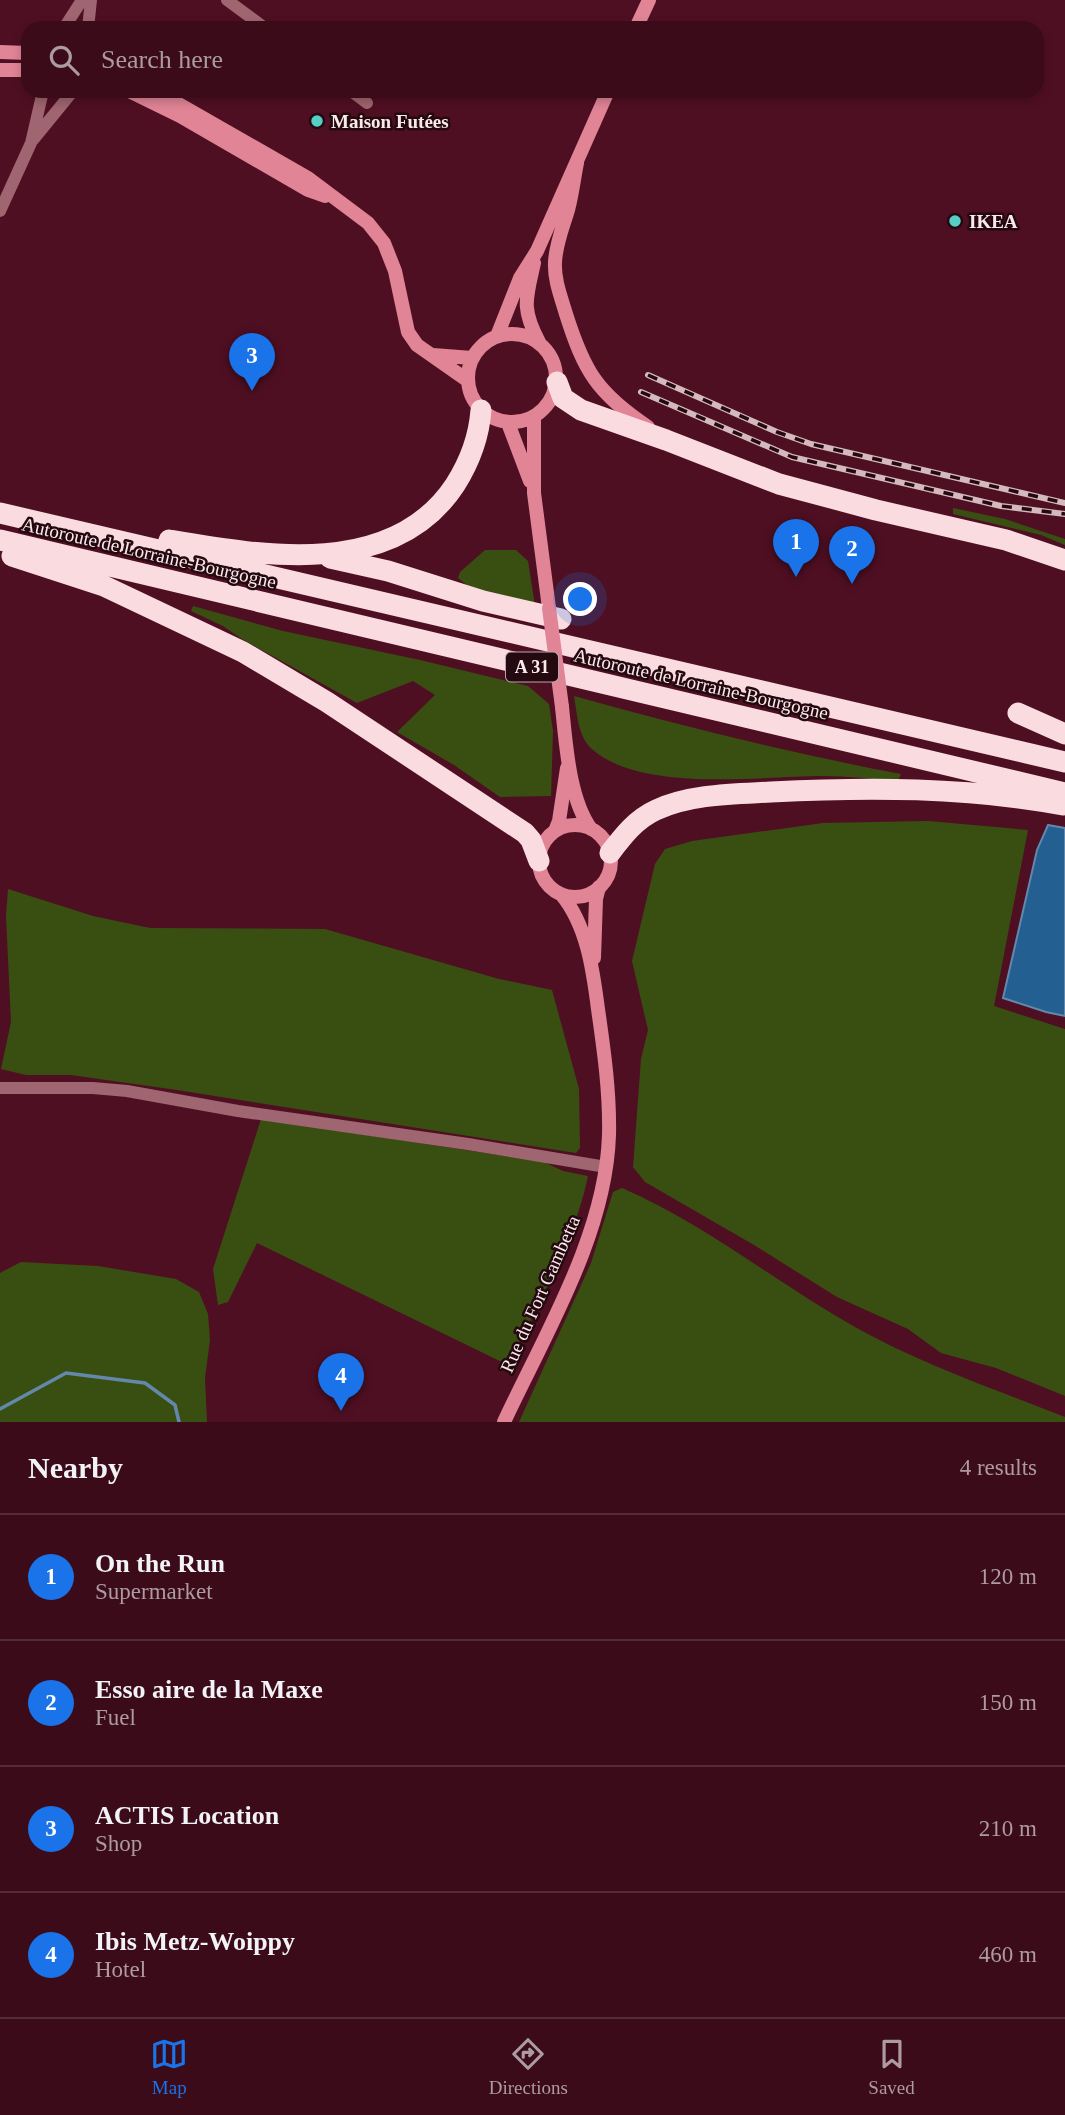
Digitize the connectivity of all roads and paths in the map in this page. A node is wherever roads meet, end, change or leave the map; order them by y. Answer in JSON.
{"nodes":[{"id":1,"x":82,"y":0,"type":"edge"},
{"id":2,"x":90,"y":0,"type":"edge"},
{"id":3,"x":227,"y":0,"type":"edge"},
{"id":4,"x":649,"y":0,"type":"edge"},
{"id":5,"x":68,"y":21,"type":"edge"},
{"id":6,"x":88,"y":21,"type":"edge"},
{"id":7,"x":256,"y":21,"type":"edge"},
{"id":8,"x":639,"y":21,"type":"edge"},
{"id":9,"x":0,"y":52,"type":"edge"},
{"id":10,"x":21,"y":53,"type":"edge"},
{"id":11,"x":0,"y":70,"type":"edge"},
{"id":12,"x":21,"y":70,"type":"edge"},
{"id":13,"x":41,"y":98,"type":"edge"},
{"id":14,"x":67,"y":98,"type":"edge"},
{"id":15,"x":143,"y":98,"type":"edge"},
{"id":16,"x":168,"y":98,"type":"edge"},
{"id":17,"x":361,"y":98,"type":"edge"},
{"id":18,"x":605,"y":98,"type":"edge"},
{"id":19,"x":368,"y":103,"type":"dead end"},
{"id":20,"x":31,"y":143,"type":"junction"},
{"id":21,"x":577,"y":163,"type":"junction"},
{"id":22,"x":340,"y":201,"type":"junction"},
{"id":23,"x":0,"y":211,"type":"edge"},
{"id":24,"x":537,"y":251,"type":"junction"},
{"id":25,"x":497,"y":336,"type":"junction"},
{"id":26,"x":538,"y":342,"type":"junction"},
{"id":27,"x":432,"y":355,"type":"junction"},
{"id":28,"x":472,"y":358,"type":"junction"},
{"id":29,"x":467,"y":380,"type":"junction"},
{"id":30,"x":557,"y":382,"type":"junction"},
{"id":31,"x":481,"y":410,"type":"junction"},
{"id":32,"x":534,"y":417,"type":"junction"},
{"id":33,"x":508,"y":423,"type":"junction"},
{"id":34,"x":666,"y":440,"type":"junction"},
{"id":35,"x":534,"y":493,"type":"junction"},
{"id":36,"x":0,"y":513,"type":"edge"},
{"id":37,"x":94,"y":535,"type":"junction"},
{"id":38,"x":0,"y":540,"type":"edge"},
{"id":39,"x":0,"y":552,"type":"edge"},
{"id":40,"x":317,"y":555,"type":"junction"},
{"id":41,"x":1065,"y":560,"type":"edge"},
{"id":42,"x":555,"y":613,"type":"junction"},
{"id":43,"x":1018,"y":713,"type":"dead end"},
{"id":44,"x":1065,"y":734,"type":"edge"},
{"id":45,"x":568,"y":760,"type":"junction"},
{"id":46,"x":1065,"y":762,"type":"edge"},
{"id":47,"x":1065,"y":793,"type":"edge"},
{"id":48,"x":1065,"y":806,"type":"edge"},
{"id":49,"x":591,"y":829,"type":"junction"},
{"id":50,"x":555,"y":831,"type":"junction"},
{"id":51,"x":610,"y":853,"type":"junction"},
{"id":52,"x":539,"y":861,"type":"junction"},
{"id":53,"x":599,"y":887,"type":"junction"},
{"id":54,"x":561,"y":894,"type":"junction"},
{"id":55,"x":593,"y":970,"type":"junction"},
{"id":56,"x":0,"y":1088,"type":"edge"},
{"id":57,"x":606,"y":1167,"type":"junction"},
{"id":58,"x":504,"y":1422,"type":"edge"}],
"edges":[{"from":1,"to":5,"type":"street"},
{"from":2,"to":6,"type":"street"},
{"from":3,"to":7,"type":"street"},
{"from":4,"to":8,"type":"main road"},
{"from":9,"to":10,"type":"main road"},
{"from":11,"to":12,"type":"main road"},
{"from":13,"to":20,"type":"street"},
{"from":14,"to":20,"type":"street"},
{"from":15,"to":22,"type":"main road"},
{"from":16,"to":22,"type":"main road"},
{"from":17,"to":19,"type":"street"},
{"from":18,"to":21,"type":"main road"},
{"from":20,"to":23,"type":"street"},
{"from":21,"to":24,"type":"main road"},
{"from":21,"to":34,"type":"main road"},
{"from":22,"to":27,"type":"main road"},
{"from":24,"to":25,"type":"main road"},
{"from":24,"to":26,"type":"main road"},
{"from":25,"to":26,"type":"main road"},
{"from":25,"to":28,"type":"main road"},
{"from":26,"to":30,"type":"main road"},
{"from":27,"to":28,"type":"main road"},
{"from":27,"to":29,"type":"main road"},
{"from":28,"to":29,"type":"main road"},
{"from":29,"to":31,"type":"main road"},
{"from":30,"to":32,"type":"main road"},
{"from":30,"to":34,"type":"highway"},
{"from":31,"to":33,"type":"main road"},
{"from":31,"to":40,"type":"highway"},
{"from":32,"to":33,"type":"main road"},
{"from":32,"to":35,"type":"main road"},
{"from":33,"to":35,"type":"main road"},
{"from":34,"to":41,"type":"highway"},
{"from":35,"to":42,"type":"main road"},
{"from":36,"to":37,"type":"highway","name":"Autoroute de Lorraine-Bourgogne","number":"A 31"},
{"from":37,"to":40,"type":"highway"},
{"from":37,"to":46,"type":"highway","name":"Autoroute de Lorraine-Bourgogne","number":"A 31"},
{"from":38,"to":47,"type":"highway","name":"Autoroute de Lorraine-Bourgogne","number":"A 31"},
{"from":39,"to":52,"type":"highway"},
{"from":40,"to":42,"type":"highway"},
{"from":42,"to":45,"type":"main road","bridge":true},
{"from":43,"to":44,"type":"highway"},
{"from":45,"to":49,"type":"main road"},
{"from":45,"to":50,"type":"main road"},
{"from":48,"to":51,"type":"highway"},
{"from":49,"to":50,"type":"main road"},
{"from":49,"to":51,"type":"main road"},
{"from":50,"to":52,"type":"main road"},
{"from":51,"to":53,"type":"main road"},
{"from":52,"to":54,"type":"main road"},
{"from":53,"to":54,"type":"main road"},
{"from":53,"to":55,"type":"main road","name":"Rue du Fort Gambetta"},
{"from":54,"to":55,"type":"main road","name":"Rue du Fort Gambetta"},
{"from":55,"to":57,"type":"main road","name":"Rue du Fort Gambetta"},
{"from":56,"to":57,"type":"street"},
{"from":57,"to":58,"type":"main road","name":"Rue du Fort Gambetta"}]}
